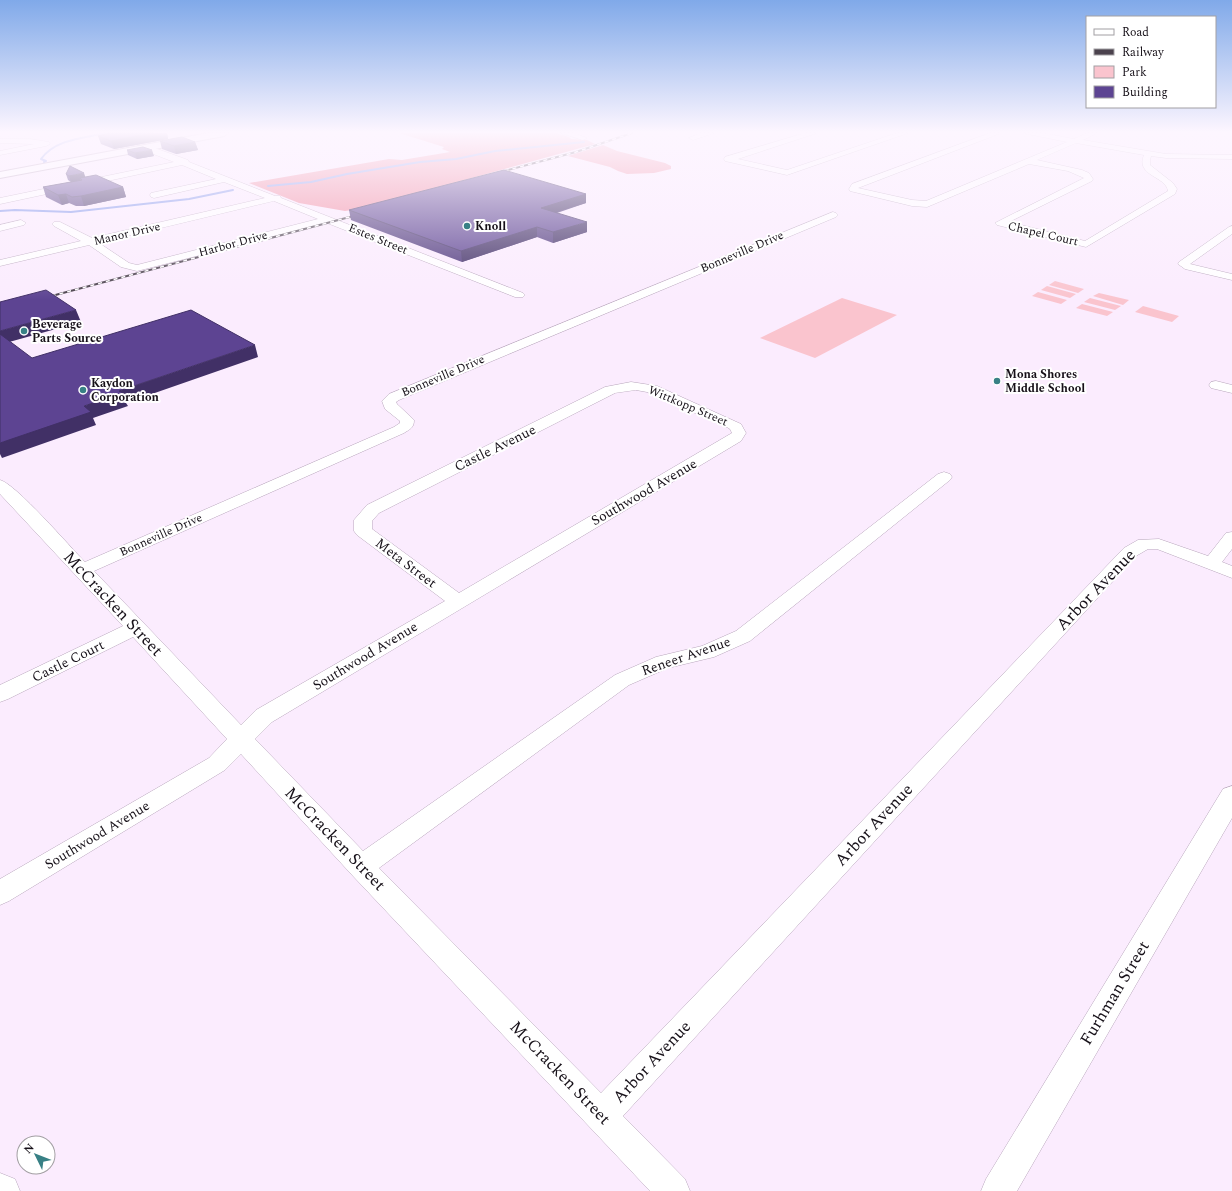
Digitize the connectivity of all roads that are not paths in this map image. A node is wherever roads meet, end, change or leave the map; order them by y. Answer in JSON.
{"nodes":[{"id":1,"x":59,"y":189,"type":"edge"},
{"id":2,"x":183,"y":189,"type":"edge"},
{"id":3,"x":252,"y":189,"type":"edge"},
{"id":4,"x":853,"y":189,"type":"edge"},
{"id":5,"x":963,"y":189,"type":"edge"},
{"id":6,"x":1072,"y":189,"type":"edge"},
{"id":7,"x":1173,"y":189,"type":"edge"},
{"id":8,"x":154,"y":195,"type":"dead end"},
{"id":9,"x":277,"y":198,"type":"junction"},
{"id":10,"x":0,"y":201,"type":"edge"},
{"id":11,"x":834,"y":215,"type":"dead end"},
{"id":12,"x":328,"y":220,"type":"junction"},
{"id":13,"x":21,"y":223,"type":"dead end"},
{"id":14,"x":57,"y":224,"type":"dead end"},
{"id":15,"x":0,"y":228,"type":"edge"},
{"id":16,"x":1232,"y":229,"type":"edge"},
{"id":17,"x":91,"y":242,"type":"junction"},
{"id":18,"x":0,"y":264,"type":"edge"},
{"id":19,"x":1232,"y":277,"type":"edge"},
{"id":20,"x":520,"y":295,"type":"dead end"},
{"id":21,"x":1216,"y":385,"type":"dead end"},
{"id":22,"x":632,"y":386,"type":"joint"},
{"id":23,"x":1232,"y":389,"type":"edge"},
{"id":24,"x":739,"y":432,"type":"joint"},
{"id":25,"x":944,"y":478,"type":"dead end"},
{"id":26,"x":0,"y":485,"type":"edge"},
{"id":27,"x":363,"y":520,"type":"joint"},
{"id":28,"x":1232,"y":537,"type":"edge"},
{"id":29,"x":1211,"y":564,"type":"junction"},
{"id":30,"x":82,"y":570,"type":"junction"},
{"id":31,"x":1232,"y":572,"type":"edge"},
{"id":32,"x":458,"y":601,"type":"junction"},
{"id":33,"x":135,"y":628,"type":"junction"},
{"id":34,"x":0,"y":694,"type":"edge"},
{"id":35,"x":240,"y":739,"type":"junction"},
{"id":36,"x":1232,"y":796,"type":"edge"},
{"id":37,"x":362,"y":867,"type":"junction"},
{"id":38,"x":0,"y":893,"type":"edge"},
{"id":39,"x":601,"y":1116,"type":"junction"},
{"id":40,"x":673,"y":1191,"type":"edge"},
{"id":41,"x":998,"y":1191,"type":"edge"}],
"edges":[{"from":1,"to":10,"type":"street"},
{"from":2,"to":8,"type":"street"},
{"from":3,"to":9,"type":"street","name":"Estes Street"},
{"from":4,"to":5,"type":"street"},
{"from":6,"to":7,"type":"street","name":"Chapel Court"},
{"from":9,"to":12,"type":"street","name":"Estes Street"},
{"from":9,"to":17,"type":"street","name":"Manor Drive"},
{"from":11,"to":30,"type":"street","name":"Bonneville Drive"},
{"from":12,"to":17,"type":"street","name":"Harbor Drive"},
{"from":12,"to":20,"type":"street","name":"Estes Street"},
{"from":13,"to":15,"type":"street"},
{"from":14,"to":17,"type":"street"},
{"from":16,"to":19,"type":"street"},
{"from":17,"to":18,"type":"street","name":"Manor Drive"},
{"from":21,"to":23,"type":"street"},
{"from":22,"to":24,"type":"street","name":"Wittkopp Street"},
{"from":22,"to":27,"type":"street","name":"Castle Avenue"},
{"from":24,"to":32,"type":"street","name":"Southwood Avenue"},
{"from":25,"to":37,"type":"street","name":"Reneer Avenue"},
{"from":26,"to":30,"type":"street","name":"McCracken Street"},
{"from":27,"to":32,"type":"street","name":"Meta Street"},
{"from":28,"to":29,"type":"street"},
{"from":29,"to":31,"type":"street"},
{"from":29,"to":39,"type":"street","name":"Arbor Avenue"},
{"from":30,"to":33,"type":"street","name":"McCracken Street"},
{"from":32,"to":35,"type":"street","name":"Southwood Avenue"},
{"from":33,"to":34,"type":"street","name":"Castle Court"},
{"from":33,"to":35,"type":"street","name":"McCracken Street"},
{"from":35,"to":37,"type":"street","name":"McCracken Street"},
{"from":35,"to":38,"type":"street","name":"Southwood Avenue"},
{"from":36,"to":41,"type":"street","name":"Furhman Street"},
{"from":37,"to":39,"type":"street","name":"McCracken Street"},
{"from":39,"to":40,"type":"street","name":"McCracken Street"}]}
